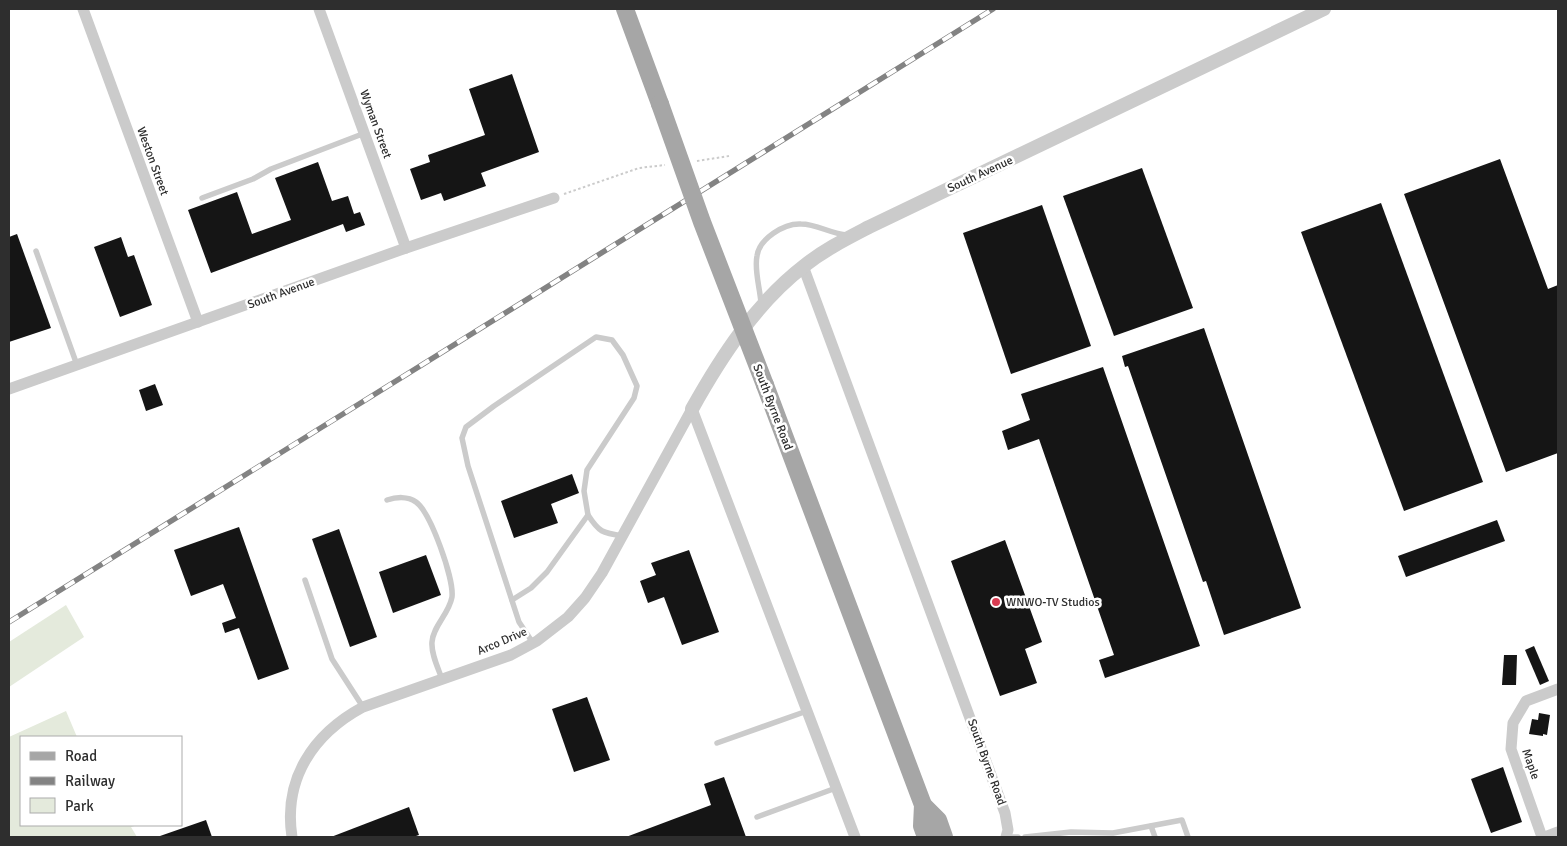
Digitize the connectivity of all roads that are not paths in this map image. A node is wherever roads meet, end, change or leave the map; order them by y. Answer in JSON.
{"nodes":[{"id":1,"x":83,"y":9,"type":"edge"},
{"id":2,"x":320,"y":9,"type":"edge"},
{"id":3,"x":625,"y":9,"type":"edge"},
{"id":4,"x":1324,"y":9,"type":"edge"},
{"id":5,"x":365,"y":133,"type":"junction"},
{"id":6,"x":202,"y":198,"type":"dead end"},
{"id":7,"x":554,"y":198,"type":"road end"},
{"id":8,"x":853,"y":235,"type":"junction"},
{"id":9,"x":406,"y":248,"type":"junction"},
{"id":10,"x":36,"y":251,"type":"dead end"},
{"id":11,"x":803,"y":266,"type":"junction"},
{"id":12,"x":762,"y":307,"type":"junction"},
{"id":13,"x":198,"y":322,"type":"junction"},
{"id":14,"x":77,"y":364,"type":"junction"},
{"id":15,"x":9,"y":389,"type":"edge"},
{"id":16,"x":692,"y":409,"type":"junction"},
{"id":17,"x":387,"y":500,"type":"dead end"},
{"id":18,"x":588,"y":515,"type":"junction"},
{"id":19,"x":623,"y":536,"type":"junction"},
{"id":20,"x":305,"y":580,"type":"dead end"},
{"id":21,"x":512,"y":600,"type":"junction"},
{"id":22,"x":533,"y":643,"type":"junction"},
{"id":23,"x":442,"y":679,"type":"junction"},
{"id":24,"x":1557,"y":690,"type":"edge"},
{"id":25,"x":363,"y":707,"type":"junction"},
{"id":26,"x":807,"y":711,"type":"junction"},
{"id":27,"x":717,"y":743,"type":"dead end"},
{"id":28,"x":836,"y":788,"type":"junction"},
{"id":29,"x":923,"y":805,"type":"junction"},
{"id":30,"x":757,"y":818,"type":"dead end"},
{"id":31,"x":1151,"y":826,"type":"junction"},
{"id":32,"x":1558,"y":832,"type":"edge"},
{"id":33,"x":292,"y":837,"type":"edge"},
{"id":34,"x":855,"y":837,"type":"edge"},
{"id":35,"x":926,"y":837,"type":"edge"},
{"id":36,"x":944,"y":837,"type":"edge"},
{"id":37,"x":1006,"y":837,"type":"edge"},
{"id":38,"x":1018,"y":837,"type":"edge"},
{"id":39,"x":1025,"y":837,"type":"edge"},
{"id":40,"x":1156,"y":837,"type":"edge"},
{"id":41,"x":1188,"y":837,"type":"edge"},
{"id":42,"x":1544,"y":837,"type":"edge"}],
"edges":[{"from":1,"to":13,"type":"street","name":"Weston Street"},
{"from":2,"to":5,"type":"street","name":"Wyman Street"},
{"from":3,"to":29,"type":"main road","name":"South Byrne Road","bridge":true},
{"from":4,"to":8,"type":"street","name":"South Avenue"},
{"from":5,"to":6,"type":"lane"},
{"from":5,"to":9,"type":"street","name":"Wyman Street"},
{"from":7,"to":9,"type":"street","name":"South Avenue"},
{"from":8,"to":11,"type":"street","name":"South Avenue"},
{"from":8,"to":12,"type":"lane"},
{"from":9,"to":13,"type":"street","name":"South Avenue"},
{"from":10,"to":14,"type":"lane"},
{"from":11,"to":12,"type":"street","name":"South Avenue"},
{"from":11,"to":37,"type":"street","name":"South Byrne Road"},
{"from":12,"to":16,"type":"street","name":"South Avenue"},
{"from":13,"to":14,"type":"street","name":"South Avenue"},
{"from":14,"to":15,"type":"street","name":"South Avenue"},
{"from":16,"to":19,"type":"street","name":"Arco Drive"},
{"from":16,"to":26,"type":"street"},
{"from":17,"to":23,"type":"lane"},
{"from":18,"to":19,"type":"lane"},
{"from":18,"to":21,"type":"lane"},
{"from":18,"to":21,"type":"lane"},
{"from":19,"to":22,"type":"street","name":"Arco Drive"},
{"from":20,"to":25,"type":"lane"},
{"from":21,"to":22,"type":"lane"},
{"from":22,"to":23,"type":"street","name":"Arco Drive"},
{"from":23,"to":25,"type":"street","name":"Arco Drive"},
{"from":24,"to":42,"type":"street","name":"Maple"},
{"from":25,"to":33,"type":"street","name":"Arco Drive"},
{"from":26,"to":27,"type":"lane"},
{"from":26,"to":28,"type":"street"},
{"from":28,"to":30,"type":"lane"},
{"from":28,"to":34,"type":"street"},
{"from":29,"to":35,"type":"main road","name":"South Byrne Road"},
{"from":29,"to":36,"type":"main road","name":"South Byrne Road"},
{"from":31,"to":39,"type":"lane"},
{"from":31,"to":40,"type":"lane"},
{"from":31,"to":41,"type":"lane"},
{"from":32,"to":42,"type":"street"},
{"from":37,"to":38,"type":"lane"}]}
